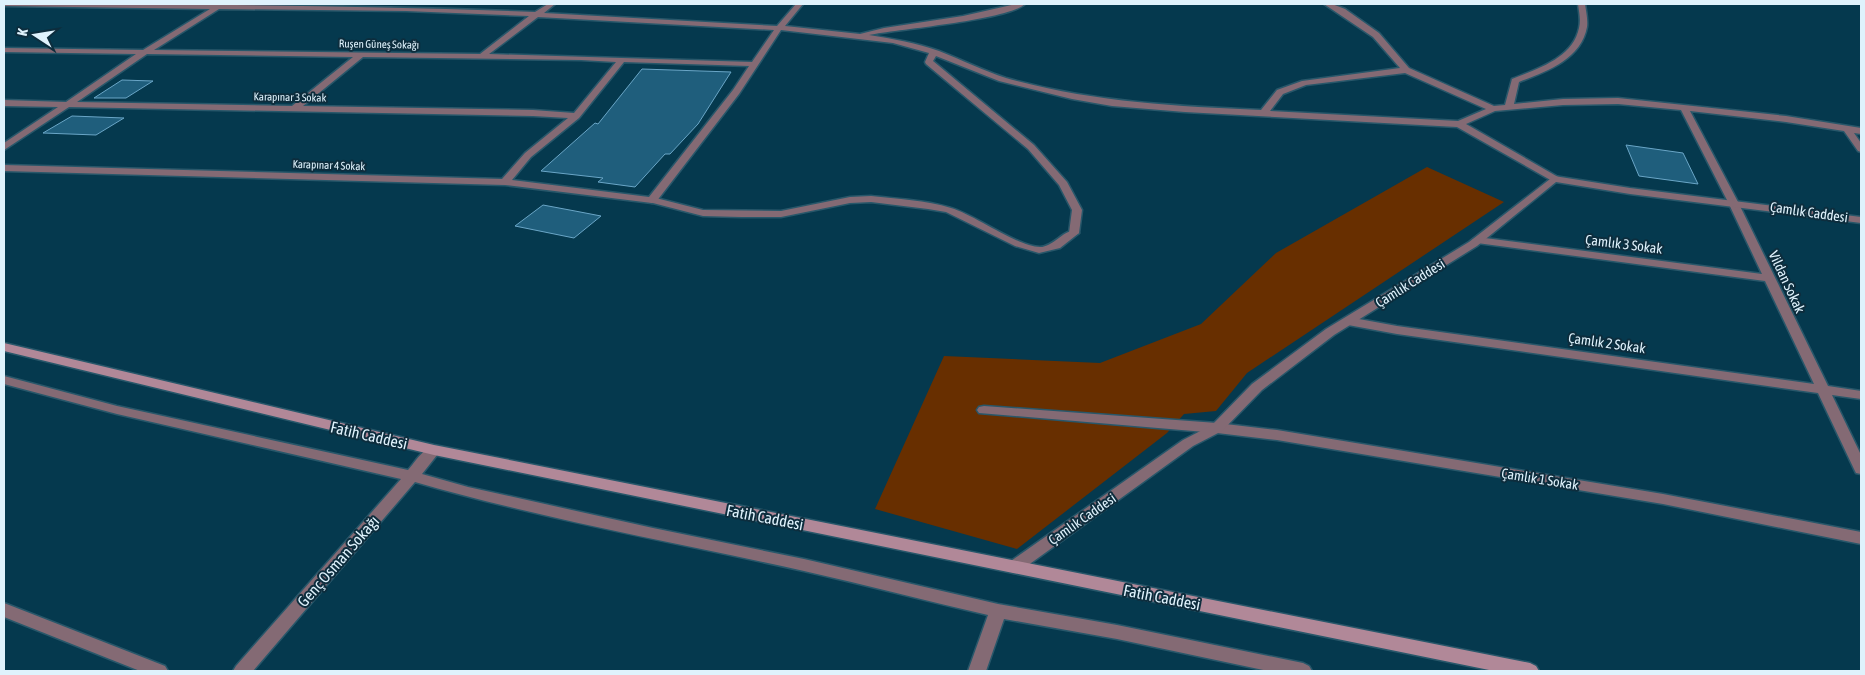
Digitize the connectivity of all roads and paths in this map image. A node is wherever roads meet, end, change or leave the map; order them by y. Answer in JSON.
{"nodes":[{"id":1,"x":4,"y":4,"type":"edge"},
{"id":2,"x":70,"y":4,"type":"edge"},
{"id":3,"x":552,"y":4,"type":"edge"},
{"id":4,"x":800,"y":4,"type":"edge"},
{"id":5,"x":1022,"y":4,"type":"edge"},
{"id":6,"x":1327,"y":4,"type":"edge"},
{"id":7,"x":1582,"y":4,"type":"edge"},
{"id":8,"x":219,"y":6,"type":"junction"},
{"id":9,"x":308,"y":6,"type":"edge"},
{"id":10,"x":537,"y":15,"type":"junction"},
{"id":11,"x":778,"y":28,"type":"junction"},
{"id":12,"x":859,"y":36,"type":"junction"},
{"id":13,"x":4,"y":50,"type":"edge"},
{"id":14,"x":145,"y":52,"type":"junction"},
{"id":15,"x":934,"y":52,"type":"junction"},
{"id":16,"x":361,"y":55,"type":"junction"},
{"id":17,"x":481,"y":57,"type":"junction"},
{"id":18,"x":622,"y":60,"type":"junction"},
{"id":19,"x":753,"y":64,"type":"junction"},
{"id":20,"x":1406,"y":70,"type":"junction"},
{"id":21,"x":4,"y":103,"type":"edge"},
{"id":22,"x":66,"y":104,"type":"junction"},
{"id":23,"x":1509,"y":107,"type":"junction"},
{"id":24,"x":295,"y":108,"type":"junction"},
{"id":25,"x":1493,"y":109,"type":"junction"},
{"id":26,"x":1685,"y":110,"type":"junction"},
{"id":27,"x":1264,"y":113,"type":"junction"},
{"id":28,"x":576,"y":116,"type":"junction"},
{"id":29,"x":1459,"y":124,"type":"junction"},
{"id":30,"x":1847,"y":129,"type":"junction"},
{"id":31,"x":1861,"y":131,"type":"edge"},
{"id":32,"x":4,"y":147,"type":"edge"},
{"id":33,"x":1861,"y":149,"type":"edge"},
{"id":34,"x":4,"y":168,"type":"edge"},
{"id":35,"x":1554,"y":179,"type":"junction"},
{"id":36,"x":505,"y":182,"type":"junction"},
{"id":37,"x":652,"y":200,"type":"junction"},
{"id":38,"x":1733,"y":202,"type":"junction"},
{"id":39,"x":1861,"y":220,"type":"edge"},
{"id":40,"x":1074,"y":233,"type":"joint"},
{"id":41,"x":1477,"y":240,"type":"junction"},
{"id":42,"x":1768,"y":278,"type":"junction"},
{"id":43,"x":1348,"y":321,"type":"junction"},
{"id":44,"x":4,"y":347,"type":"edge"},
{"id":45,"x":4,"y":380,"type":"edge"},
{"id":46,"x":1822,"y":389,"type":"junction"},
{"id":47,"x":1861,"y":395,"type":"edge"},
{"id":48,"x":984,"y":410,"type":"dead end"},
{"id":49,"x":1217,"y":428,"type":"junction"},
{"id":50,"x":434,"y":450,"type":"junction"},
{"id":51,"x":1861,"y":469,"type":"edge"},
{"id":52,"x":412,"y":476,"type":"junction"},
{"id":53,"x":1861,"y":538,"type":"edge"},
{"id":54,"x":1014,"y":567,"type":"junction"},
{"id":55,"x":4,"y":610,"type":"edge"},
{"id":56,"x":998,"y":611,"type":"junction"},
{"id":57,"x":159,"y":671,"type":"edge"},
{"id":58,"x":242,"y":671,"type":"edge"},
{"id":59,"x":977,"y":671,"type":"edge"},
{"id":60,"x":1303,"y":671,"type":"edge"},
{"id":61,"x":1530,"y":671,"type":"edge"}],
"edges":[{"from":1,"to":2,"type":"street"},
{"from":2,"to":8,"type":"street"},
{"from":3,"to":10,"type":"street"},
{"from":4,"to":11,"type":"street"},
{"from":5,"to":12,"type":"street"},
{"from":6,"to":20,"type":"street"},
{"from":7,"to":23,"type":"street"},
{"from":8,"to":9,"type":"street"},
{"from":8,"to":14,"type":"street"},
{"from":9,"to":10,"type":"street"},
{"from":10,"to":11,"type":"street"},
{"from":10,"to":17,"type":"street"},
{"from":11,"to":12,"type":"street"},
{"from":11,"to":19,"type":"street"},
{"from":12,"to":15,"type":"street"},
{"from":13,"to":14,"type":"street","name":"Ruşen Güneş Sokağı"},
{"from":14,"to":16,"type":"street","name":"Ruşen Güneş Sokağı"},
{"from":14,"to":22,"type":"street"},
{"from":15,"to":27,"type":"street"},
{"from":15,"to":40,"type":"street"},
{"from":16,"to":17,"type":"street","name":"Ruşen Güneş Sokağı"},
{"from":16,"to":24,"type":"street"},
{"from":17,"to":18,"type":"street","name":"Ruşen Güneş Sokağı"},
{"from":18,"to":19,"type":"street","name":"Ruşen Güneş Sokağı"},
{"from":18,"to":28,"type":"street"},
{"from":19,"to":37,"type":"street"},
{"from":20,"to":25,"type":"street"},
{"from":20,"to":27,"type":"street"},
{"from":21,"to":22,"type":"street","name":"Karapınar 3 Sokak"},
{"from":22,"to":24,"type":"street","name":"Karapınar 3 Sokak"},
{"from":22,"to":32,"type":"street"},
{"from":23,"to":25,"type":"street"},
{"from":23,"to":26,"type":"street"},
{"from":24,"to":28,"type":"street","name":"Karapınar 3 Sokak"},
{"from":25,"to":29,"type":"street"},
{"from":26,"to":30,"type":"street"},
{"from":26,"to":38,"type":"street","name":"Vildan Sokak"},
{"from":27,"to":29,"type":"street"},
{"from":28,"to":36,"type":"street"},
{"from":29,"to":35,"type":"street"},
{"from":30,"to":31,"type":"street"},
{"from":30,"to":33,"type":"street"},
{"from":34,"to":36,"type":"street","name":"Karapınar 4 Sokak"},
{"from":35,"to":38,"type":"street","name":"Çamlık Caddesi"},
{"from":35,"to":41,"type":"street","name":"Çamlık Caddesi"},
{"from":36,"to":37,"type":"street","name":"Karapınar 4 Sokak"},
{"from":37,"to":40,"type":"lane"},
{"from":38,"to":39,"type":"street","name":"Çamlık Caddesi"},
{"from":38,"to":42,"type":"street","name":"Vildan Sokak"},
{"from":41,"to":42,"type":"street","name":"Çamlık 3 Sokak"},
{"from":41,"to":43,"type":"street","name":"Çamlık Caddesi"},
{"from":42,"to":46,"type":"street","name":"Vildan Sokak"},
{"from":43,"to":46,"type":"street","name":"Çamlık 2 Sokak"},
{"from":43,"to":49,"type":"street","name":"Çamlık Caddesi"},
{"from":44,"to":50,"type":"main road","name":"Fatih Caddesi"},
{"from":45,"to":52,"type":"street"},
{"from":46,"to":47,"type":"street","name":"Çamlık 2 Sokak"},
{"from":46,"to":51,"type":"street","name":"Vildan Sokak"},
{"from":48,"to":49,"type":"street","name":"Çamlık 1 Sokak"},
{"from":49,"to":53,"type":"street","name":"Çamlık 1 Sokak"},
{"from":49,"to":54,"type":"street","name":"Çamlık Caddesi"},
{"from":50,"to":52,"type":"street","name":"Genç Osman Sokağı"},
{"from":50,"to":54,"type":"main road","name":"Fatih Caddesi"},
{"from":52,"to":56,"type":"street"},
{"from":52,"to":58,"type":"street","name":"Genç Osman Sokağı"},
{"from":54,"to":61,"type":"main road","name":"Fatih Caddesi"},
{"from":55,"to":57,"type":"street"},
{"from":56,"to":59,"type":"street"},
{"from":56,"to":60,"type":"street"}]}
